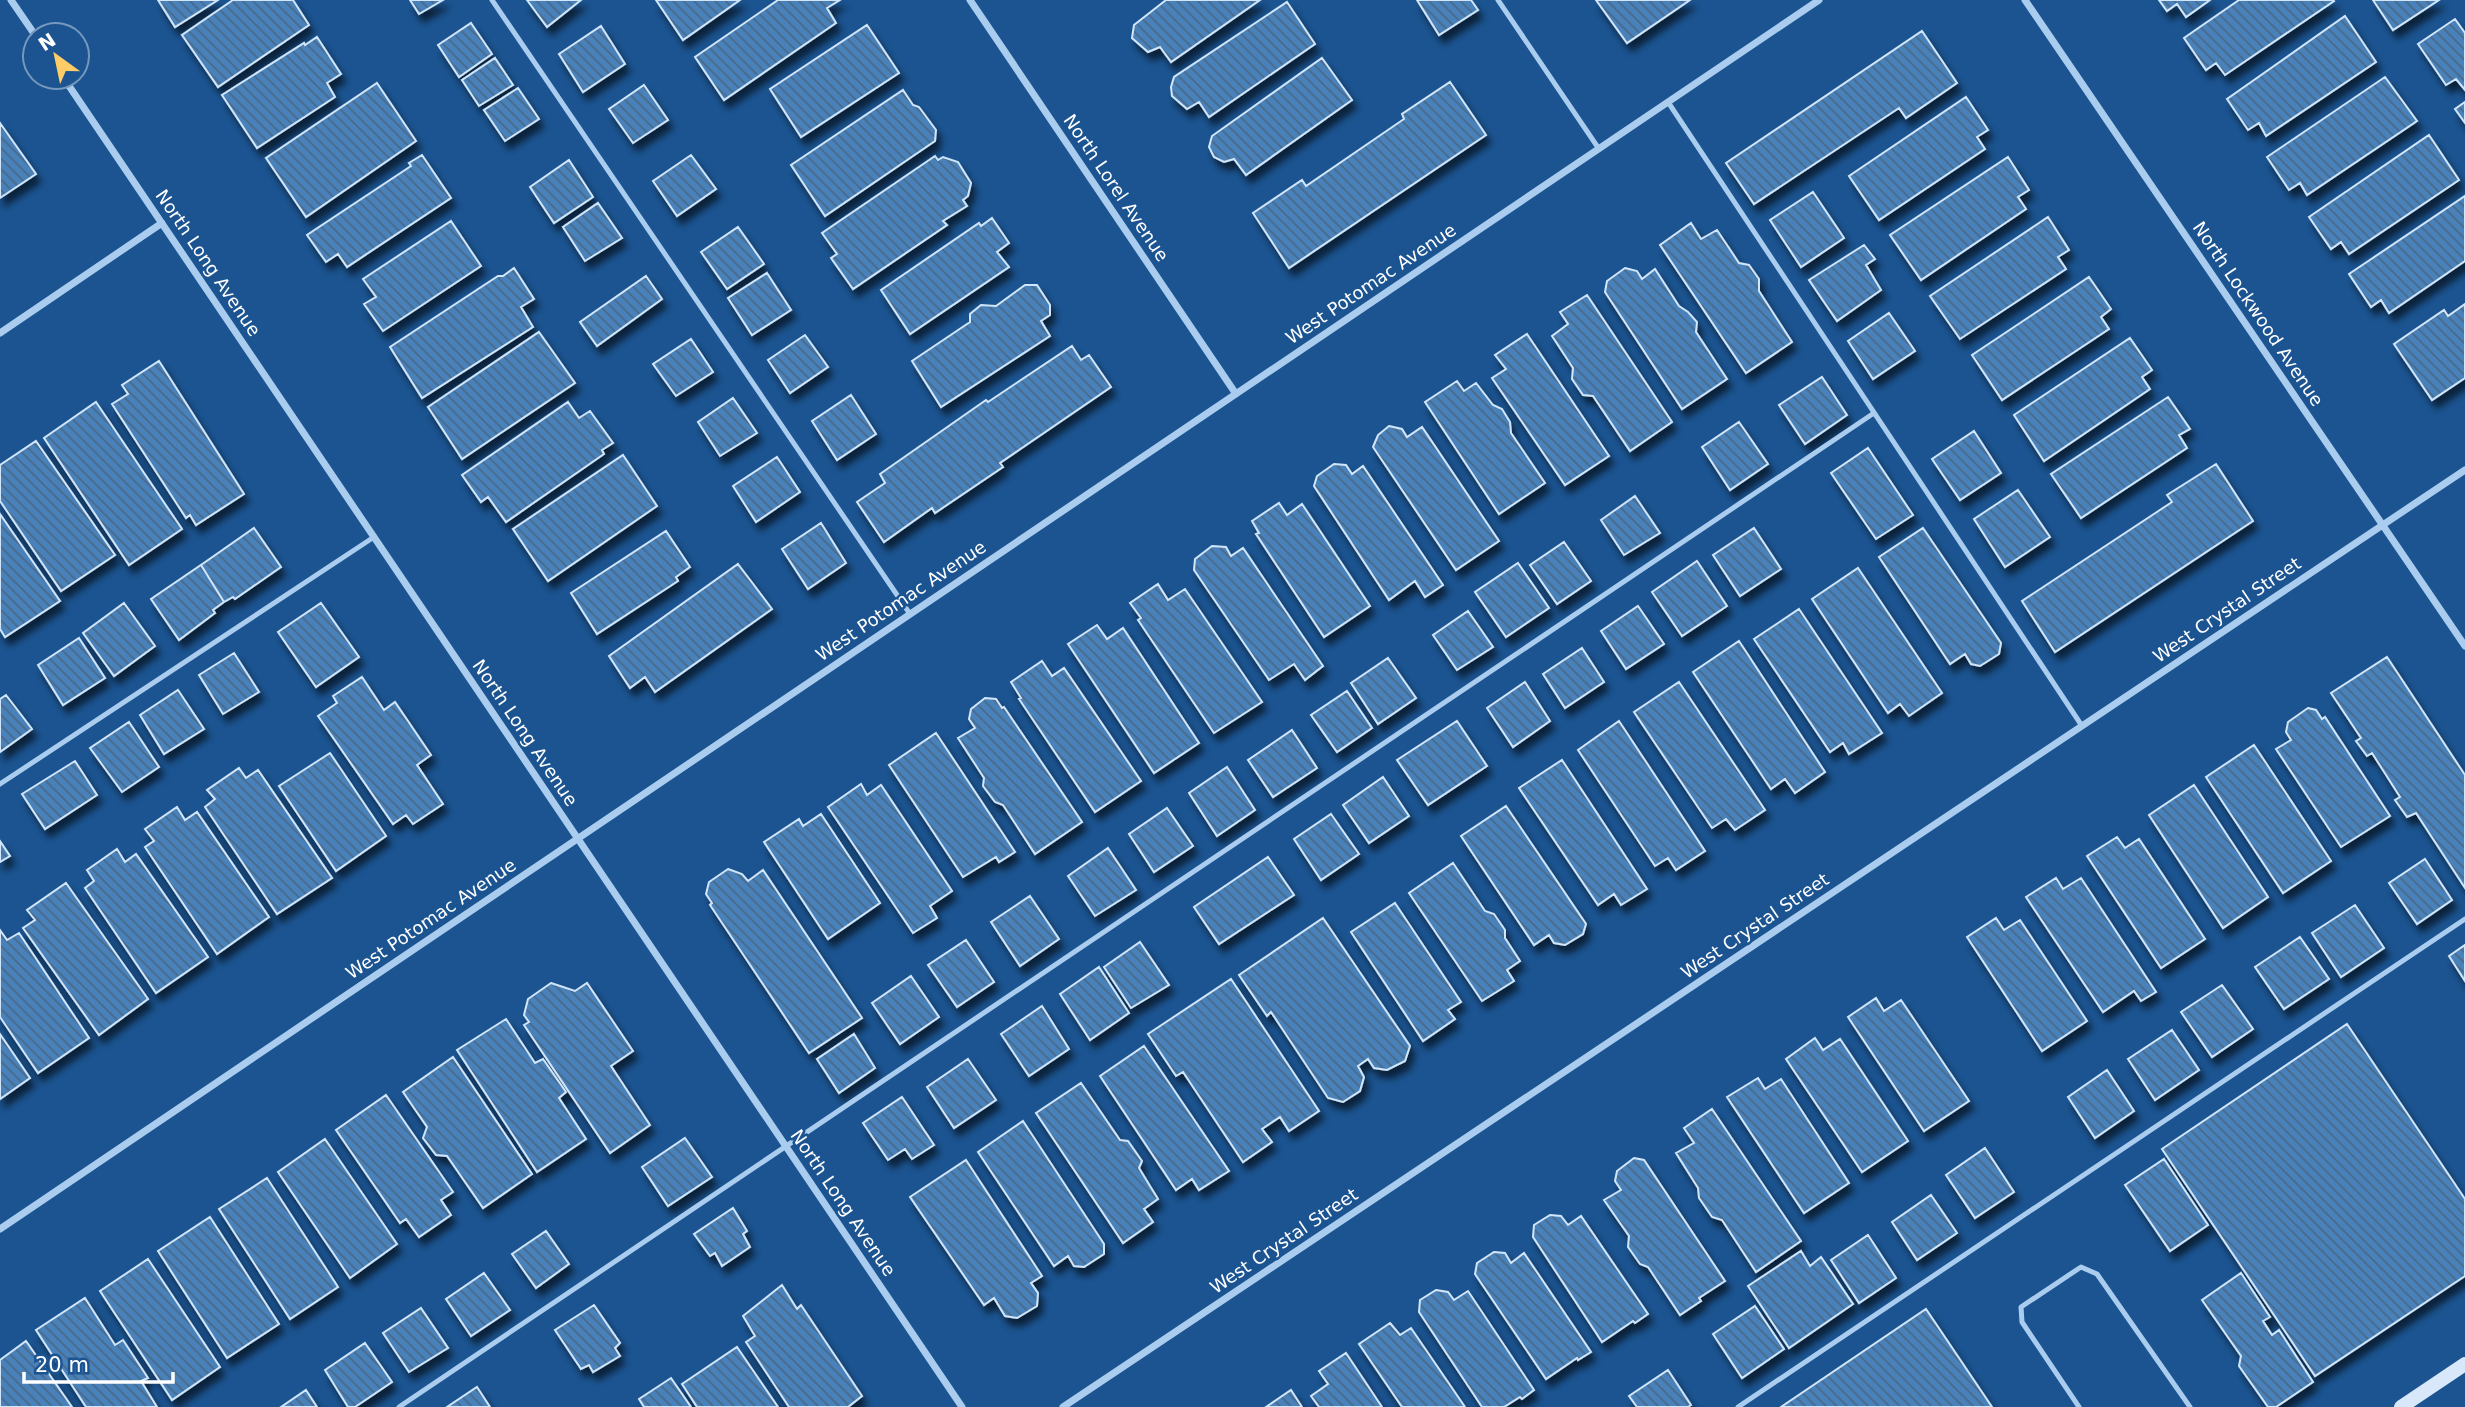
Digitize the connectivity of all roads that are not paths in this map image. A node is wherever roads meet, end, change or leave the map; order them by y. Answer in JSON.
{"nodes":[{"id":1,"x":11,"y":0,"type":"edge"},
{"id":2,"x":492,"y":0,"type":"edge"},
{"id":3,"x":970,"y":0,"type":"edge"},
{"id":4,"x":1498,"y":0,"type":"edge"},
{"id":5,"x":1819,"y":0,"type":"edge"},
{"id":6,"x":2025,"y":0,"type":"edge"},
{"id":7,"x":25,"y":21,"type":"edge"},
{"id":8,"x":72,"y":91,"type":"edge"},
{"id":9,"x":1668,"y":102,"type":"junction"},
{"id":10,"x":1599,"y":149,"type":"junction"},
{"id":11,"x":162,"y":223,"type":"junction"},
{"id":12,"x":0,"y":333,"type":"edge"},
{"id":13,"x":1236,"y":394,"type":"junction"},
{"id":14,"x":1874,"y":413,"type":"junction"},
{"id":15,"x":2465,"y":470,"type":"edge"},
{"id":16,"x":2383,"y":526,"type":"junction"},
{"id":17,"x":374,"y":537,"type":"junction"},
{"id":18,"x":910,"y":614,"type":"junction"},
{"id":19,"x":2465,"y":646,"type":"edge"},
{"id":20,"x":2082,"y":726,"type":"junction"},
{"id":21,"x":0,"y":784,"type":"edge"},
{"id":22,"x":578,"y":839,"type":"junction"},
{"id":23,"x":2465,"y":919,"type":"edge"},
{"id":24,"x":786,"y":1148,"type":"junction"},
{"id":25,"x":0,"y":1229,"type":"edge"},
{"id":26,"x":2465,"y":1364,"type":"edge"},
{"id":27,"x":399,"y":1407,"type":"edge"},
{"id":28,"x":962,"y":1407,"type":"edge"},
{"id":29,"x":1063,"y":1407,"type":"edge"},
{"id":30,"x":1738,"y":1407,"type":"edge"},
{"id":31,"x":2079,"y":1407,"type":"edge"},
{"id":32,"x":2190,"y":1407,"type":"edge"},
{"id":33,"x":2401,"y":1407,"type":"edge"}],
"edges":[{"from":1,"to":7,"type":"street"},
{"from":2,"to":18,"type":"lane"},
{"from":3,"to":13,"type":"street","name":"North Lorel Avenue"},
{"from":4,"to":10,"type":"lane"},
{"from":5,"to":9,"type":"street","name":"West Potomac Avenue"},
{"from":6,"to":16,"type":"street","name":"North Lockwood Avenue"},
{"from":8,"to":11,"type":"street","name":"North Long Avenue"},
{"from":9,"to":10,"type":"street","name":"West Potomac Avenue"},
{"from":9,"to":14,"type":"lane"},
{"from":10,"to":13,"type":"street","name":"West Potomac Avenue"},
{"from":11,"to":12,"type":"street"},
{"from":11,"to":17,"type":"street","name":"North Long Avenue"},
{"from":13,"to":18,"type":"street","name":"West Potomac Avenue"},
{"from":14,"to":20,"type":"lane"},
{"from":14,"to":24,"type":"lane"},
{"from":15,"to":16,"type":"street","name":"West Crystal Street"},
{"from":16,"to":19,"type":"street","name":"North Lockwood Avenue"},
{"from":16,"to":20,"type":"street","name":"West Crystal Street"},
{"from":17,"to":21,"type":"lane"},
{"from":17,"to":22,"type":"street","name":"North Long Avenue"},
{"from":18,"to":22,"type":"street","name":"West Potomac Avenue"},
{"from":20,"to":29,"type":"street","name":"West Crystal Street"},
{"from":22,"to":24,"type":"street","name":"North Long Avenue"},
{"from":22,"to":25,"type":"street","name":"West Potomac Avenue"},
{"from":23,"to":30,"type":"lane"},
{"from":24,"to":27,"type":"lane"},
{"from":24,"to":28,"type":"street","name":"North Long Avenue"},
{"from":26,"to":33,"type":"main road"},
{"from":31,"to":32,"type":"lane"}]}
